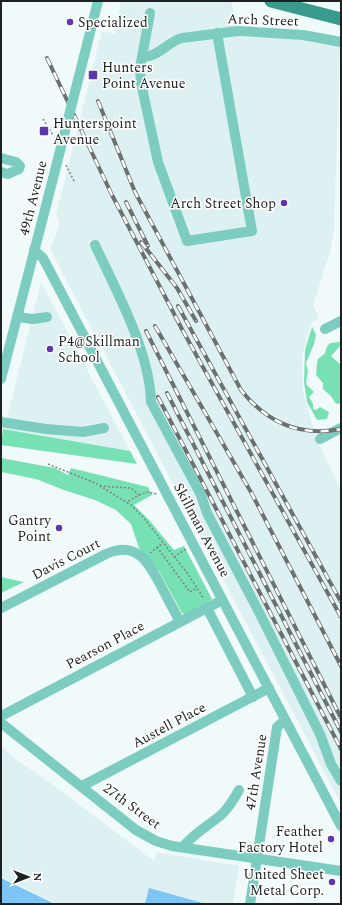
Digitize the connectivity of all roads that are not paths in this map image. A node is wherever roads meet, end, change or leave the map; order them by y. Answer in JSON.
{"nodes":[{"id":1,"x":98,"y":1,"type":"edge"},
{"id":2,"x":271,"y":1,"type":"edge"},
{"id":3,"x":295,"y":4,"type":"edge"},
{"id":4,"x":150,"y":13,"type":"dead end"},
{"id":5,"x":341,"y":18,"type":"edge"},
{"id":6,"x":217,"y":33,"type":"junction"},
{"id":7,"x":341,"y":42,"type":"edge"},
{"id":8,"x":142,"y":57,"type":"junction"},
{"id":9,"x":1,"y":158,"type":"edge"},
{"id":10,"x":1,"y":172,"type":"edge"},
{"id":11,"x":95,"y":245,"type":"dead end"},
{"id":12,"x":34,"y":250,"type":"junction"},
{"id":13,"x":48,"y":316,"type":"dead end"},
{"id":14,"x":17,"y":317,"type":"junction"},
{"id":15,"x":341,"y":321,"type":"edge"},
{"id":16,"x":325,"y":329,"type":"dead end"},
{"id":17,"x":1,"y":379,"type":"edge"},
{"id":18,"x":1,"y":422,"type":"edge"},
{"id":19,"x":104,"y":428,"type":"dead end"},
{"id":20,"x":341,"y":428,"type":"edge"},
{"id":21,"x":320,"y":438,"type":"dead end"},
{"id":22,"x":222,"y":600,"type":"junction"},
{"id":23,"x":1,"y":608,"type":"edge"},
{"id":24,"x":208,"y":608,"type":"junction"},
{"id":25,"x":180,"y":622,"type":"junction"},
{"id":26,"x":269,"y":688,"type":"junction"},
{"id":27,"x":253,"y":697,"type":"junction"},
{"id":28,"x":1,"y":716,"type":"edge"},
{"id":29,"x":285,"y":720,"type":"junction"},
{"id":30,"x":1,"y":723,"type":"edge"},
{"id":31,"x":341,"y":781,"type":"edge"},
{"id":32,"x":82,"y":786,"type":"junction"},
{"id":33,"x":240,"y":790,"type":"dead end"},
{"id":34,"x":341,"y":826,"type":"edge"},
{"id":35,"x":183,"y":847,"type":"junction"},
{"id":36,"x":257,"y":858,"type":"junction"},
{"id":37,"x":341,"y":871,"type":"edge"},
{"id":38,"x":250,"y":904,"type":"edge"}],
"edges":[{"from":1,"to":12,"type":"street","name":"49th Avenue","bridge":true},
{"from":2,"to":3,"type":"main road"},
{"from":3,"to":5,"type":"main road"},
{"from":4,"to":8,"type":"street"},
{"from":6,"to":7,"type":"street","name":"Arch Street"},
{"from":6,"to":8,"type":"street","name":"Arch Street"},
{"from":6,"to":8,"type":"street"},
{"from":9,"to":10,"type":"street"},
{"from":11,"to":31,"type":"street"},
{"from":12,"to":14,"type":"street","name":"49th Avenue"},
{"from":12,"to":22,"type":"street","name":"Skillman Avenue"},
{"from":13,"to":14,"type":"street"},
{"from":14,"to":17,"type":"street","name":"49th Avenue"},
{"from":15,"to":16,"type":"street"},
{"from":18,"to":19,"type":"street"},
{"from":20,"to":21,"type":"street"},
{"from":22,"to":24,"type":"street","name":"Pearson Place"},
{"from":22,"to":26,"type":"street","name":"Skillman Avenue"},
{"from":23,"to":25,"type":"street","name":"Davis Court"},
{"from":24,"to":25,"type":"street","name":"Pearson Place"},
{"from":24,"to":27,"type":"street"},
{"from":25,"to":28,"type":"street","name":"Pearson Place"},
{"from":26,"to":27,"type":"street","name":"Austell Place"},
{"from":26,"to":29,"type":"street","name":"Skillman Avenue"},
{"from":27,"to":32,"type":"street","name":"Austell Place"},
{"from":29,"to":34,"type":"street","name":"Skillman Avenue"},
{"from":29,"to":36,"type":"street","name":"47th Avenue"},
{"from":30,"to":32,"type":"street","name":"27th Street"},
{"from":32,"to":35,"type":"street","name":"27th Street"},
{"from":33,"to":35,"type":"street"},
{"from":35,"to":36,"type":"street","name":"27th Street"},
{"from":36,"to":37,"type":"street","name":"27th Street"},
{"from":36,"to":38,"type":"street","name":"47th Avenue"}]}
